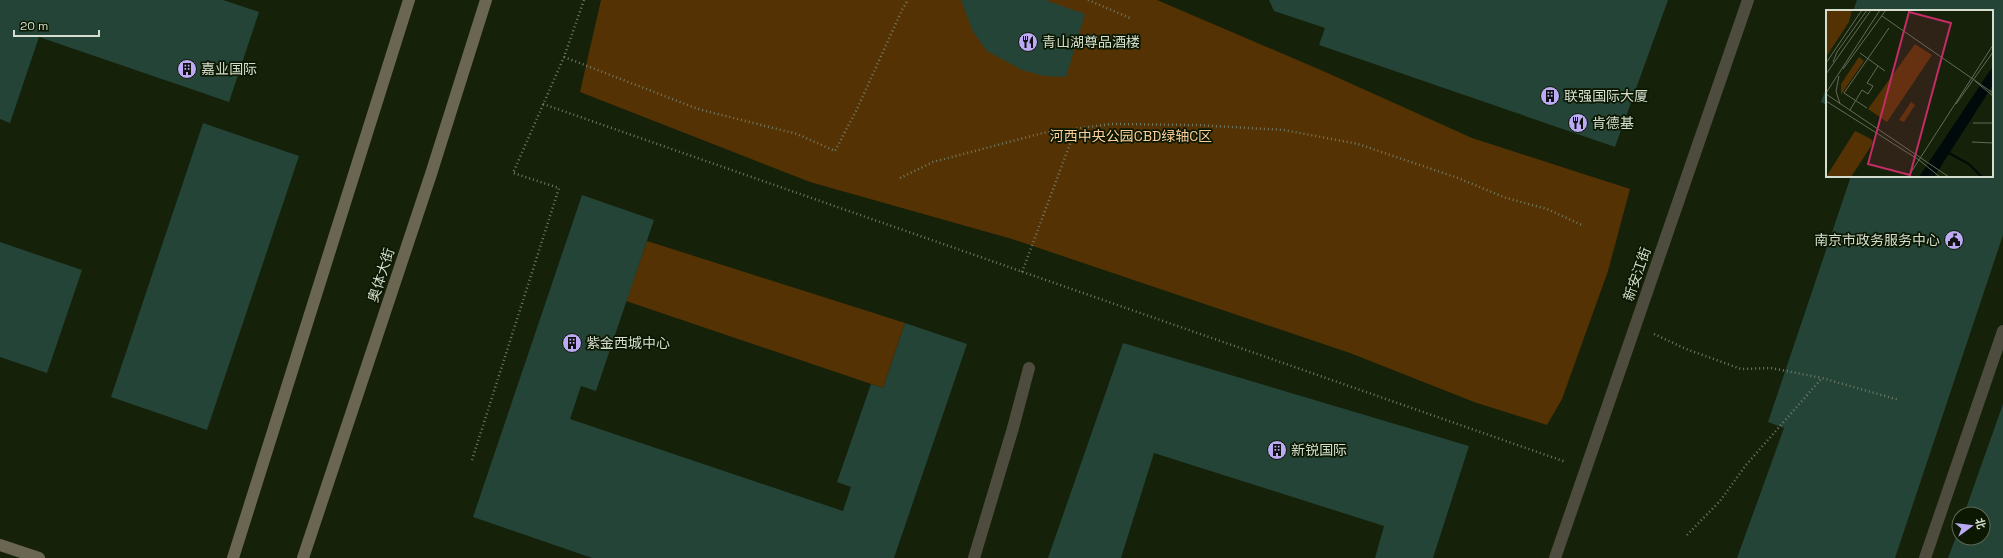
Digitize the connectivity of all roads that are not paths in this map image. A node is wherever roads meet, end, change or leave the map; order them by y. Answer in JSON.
{"nodes":[{"id":1,"x":409,"y":0,"type":"edge"},
{"id":2,"x":486,"y":0,"type":"edge"},
{"id":3,"x":1748,"y":0,"type":"edge"},
{"id":4,"x":2003,"y":331,"type":"edge"},
{"id":5,"x":1029,"y":368,"type":"dead end"},
{"id":6,"x":0,"y":545,"type":"edge"},
{"id":7,"x":39,"y":558,"type":"edge"},
{"id":8,"x":233,"y":558,"type":"edge"},
{"id":9,"x":303,"y":558,"type":"edge"},
{"id":10,"x":974,"y":558,"type":"edge"},
{"id":11,"x":1555,"y":558,"type":"edge"},
{"id":12,"x":1925,"y":558,"type":"edge"}],
"edges":[{"from":1,"to":8,"type":"main road"},
{"from":2,"to":9,"type":"main road","name":"奥体大街"},
{"from":3,"to":11,"type":"street","name":"新安江街"},
{"from":4,"to":12,"type":"street"},
{"from":5,"to":10,"type":"street"},
{"from":6,"to":7,"type":"main road"}]}
